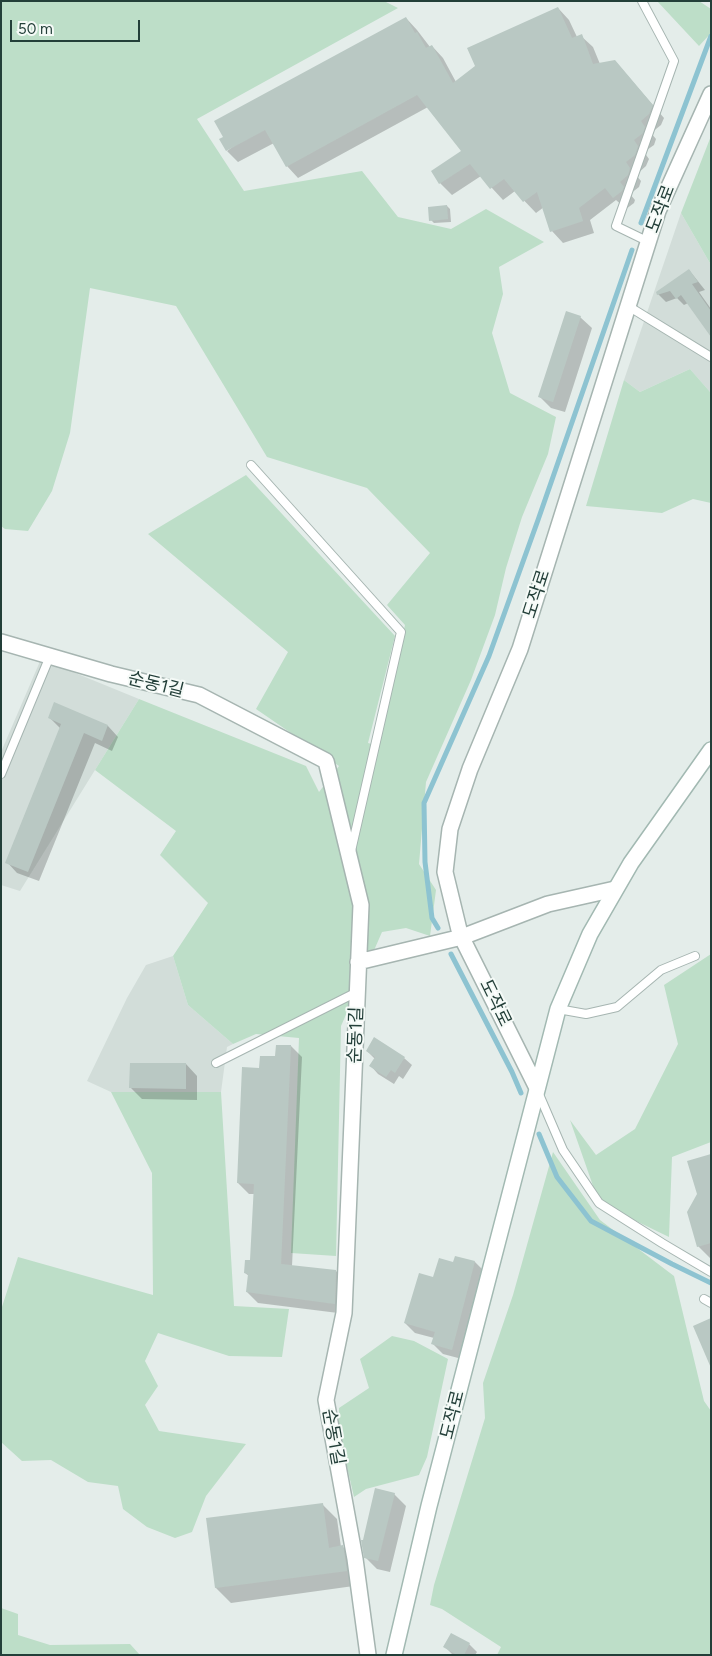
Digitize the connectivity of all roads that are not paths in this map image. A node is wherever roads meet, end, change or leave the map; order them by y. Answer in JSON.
{"nodes":[{"id":1,"x":642,"y":1,"type":"edge"},
{"id":2,"x":711,"y":94,"type":"edge"},
{"id":3,"x":649,"y":242,"type":"junction"},
{"id":4,"x":628,"y":306,"type":"junction"},
{"id":5,"x":711,"y":357,"type":"edge"},
{"id":6,"x":251,"y":465,"type":"dead end"},
{"id":7,"x":1,"y":642,"type":"edge"},
{"id":8,"x":50,"y":656,"type":"junction"},
{"id":9,"x":711,"y":750,"type":"edge"},
{"id":10,"x":1,"y":774,"type":"edge"},
{"id":11,"x":349,"y":860,"type":"junction"},
{"id":12,"x":615,"y":889,"type":"junction"},
{"id":13,"x":462,"y":937,"type":"junction"},
{"id":14,"x":695,"y":956,"type":"dead end"},
{"id":15,"x":358,"y":962,"type":"junction"},
{"id":16,"x":357,"y":992,"type":"junction"},
{"id":17,"x":558,"y":1009,"type":"junction"},
{"id":18,"x":216,"y":1063,"type":"dead end"},
{"id":19,"x":536,"y":1088,"type":"junction"},
{"id":20,"x":711,"y":1272,"type":"edge"},
{"id":21,"x":368,"y":1655,"type":"edge"},
{"id":22,"x":394,"y":1655,"type":"edge"}],
"edges":[{"from":1,"to":3,"type":"lane"},
{"from":2,"to":3,"type":"street","name":"도작로"},
{"from":3,"to":4,"type":"street","name":"도작로"},
{"from":4,"to":5,"type":"lane"},
{"from":4,"to":13,"type":"street","name":"도작로"},
{"from":6,"to":11,"type":"lane"},
{"from":7,"to":8,"type":"street","name":"순동1길"},
{"from":8,"to":10,"type":"lane"},
{"from":8,"to":11,"type":"street","name":"순동1길"},
{"from":9,"to":12,"type":"street","name":"도작로"},
{"from":11,"to":15,"type":"street","name":"순동1길"},
{"from":12,"to":13,"type":"street"},
{"from":12,"to":17,"type":"street","name":"도작로"},
{"from":13,"to":15,"type":"street"},
{"from":13,"to":19,"type":"street","name":"도작로"},
{"from":14,"to":17,"type":"lane"},
{"from":15,"to":16,"type":"street","name":"순동1길"},
{"from":16,"to":18,"type":"lane"},
{"from":16,"to":21,"type":"street","name":"순동1길"},
{"from":17,"to":19,"type":"street","name":"도작로"},
{"from":19,"to":20,"type":"lane"},
{"from":19,"to":22,"type":"street","name":"도작로"}]}
